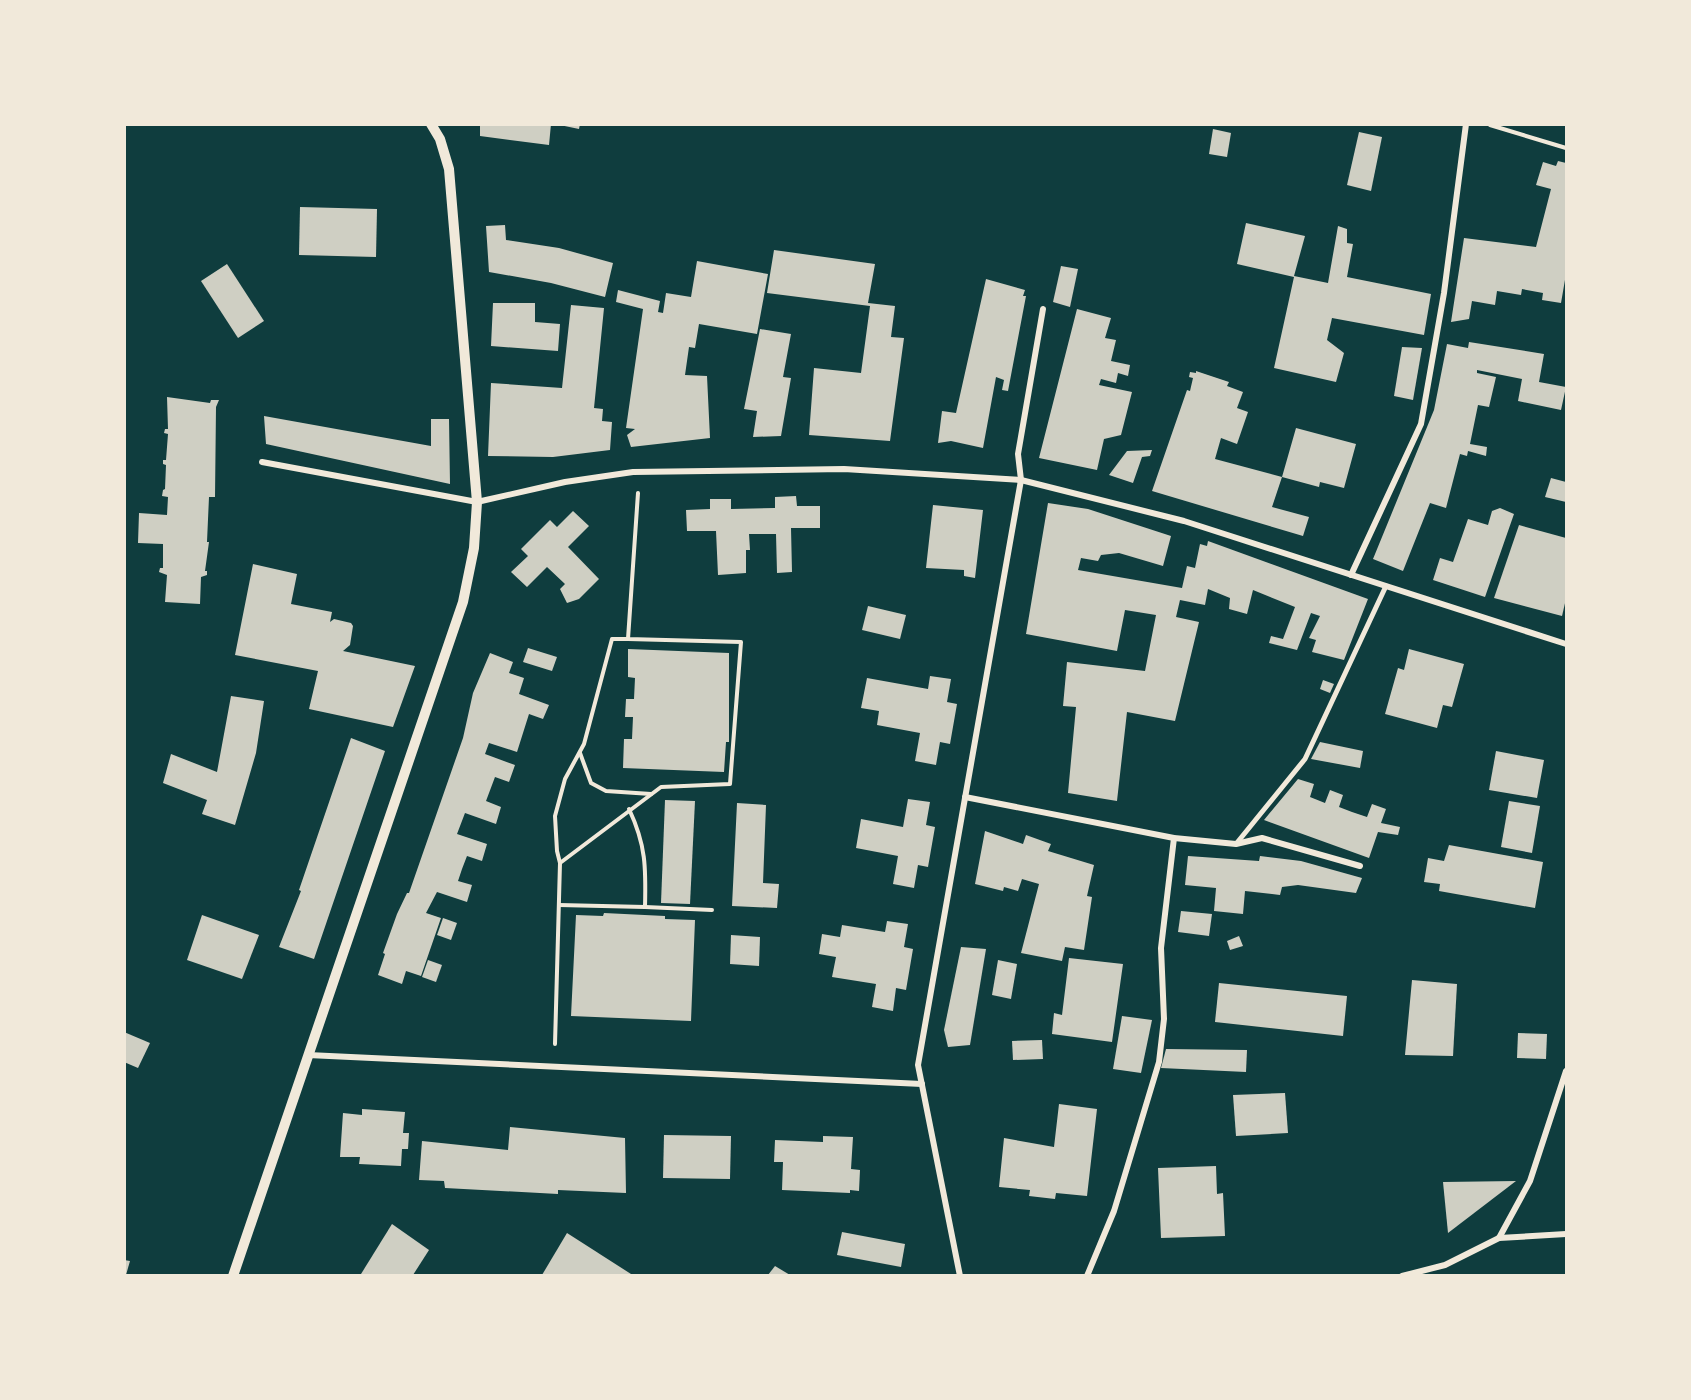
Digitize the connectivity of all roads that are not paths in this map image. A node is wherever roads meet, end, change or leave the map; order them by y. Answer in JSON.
{"nodes":[{"id":1,"x":430,"y":124,"type":"edge"},
{"id":2,"x":1466,"y":124,"type":"edge"},
{"id":3,"x":1043,"y":309,"type":"dead end"},
{"id":4,"x":262,"y":462,"type":"dead end"},
{"id":5,"x":1021,"y":480,"type":"junction"},
{"id":6,"x":477,"y":502,"type":"junction"},
{"id":7,"x":1350,"y":575,"type":"junction"},
{"id":8,"x":1386,"y":586,"type":"junction"},
{"id":9,"x":1566,"y":644,"type":"edge"},
{"id":10,"x":965,"y":797,"type":"junction"},
{"id":11,"x":1174,"y":838,"type":"junction"},
{"id":12,"x":1236,"y":844,"type":"junction"},
{"id":13,"x":1360,"y":866,"type":"dead end"},
{"id":14,"x":306,"y":1055,"type":"junction"},
{"id":15,"x":1566,"y":1071,"type":"edge"},
{"id":16,"x":922,"y":1084,"type":"junction"},
{"id":17,"x":1566,"y":1234,"type":"edge"},
{"id":18,"x":1499,"y":1238,"type":"junction"},
{"id":19,"x":233,"y":1275,"type":"edge"},
{"id":20,"x":960,"y":1275,"type":"edge"},
{"id":21,"x":1087,"y":1275,"type":"edge"},
{"id":22,"x":1402,"y":1275,"type":"edge"}],
"edges":[{"from":1,"to":6,"type":"street"},
{"from":2,"to":7,"type":"street"},
{"from":3,"to":5,"type":"street"},
{"from":4,"to":6,"type":"street"},
{"from":5,"to":6,"type":"street"},
{"from":5,"to":7,"type":"street"},
{"from":5,"to":10,"type":"street"},
{"from":6,"to":14,"type":"street"},
{"from":7,"to":8,"type":"street"},
{"from":8,"to":9,"type":"street"},
{"from":8,"to":12,"type":"street"},
{"from":10,"to":11,"type":"street"},
{"from":10,"to":16,"type":"street"},
{"from":11,"to":12,"type":"street"},
{"from":11,"to":21,"type":"street"},
{"from":12,"to":13,"type":"street"},
{"from":14,"to":16,"type":"street"},
{"from":14,"to":19,"type":"street"},
{"from":15,"to":18,"type":"street"},
{"from":16,"to":20,"type":"street"},
{"from":17,"to":18,"type":"street"},
{"from":18,"to":22,"type":"street"}]}
